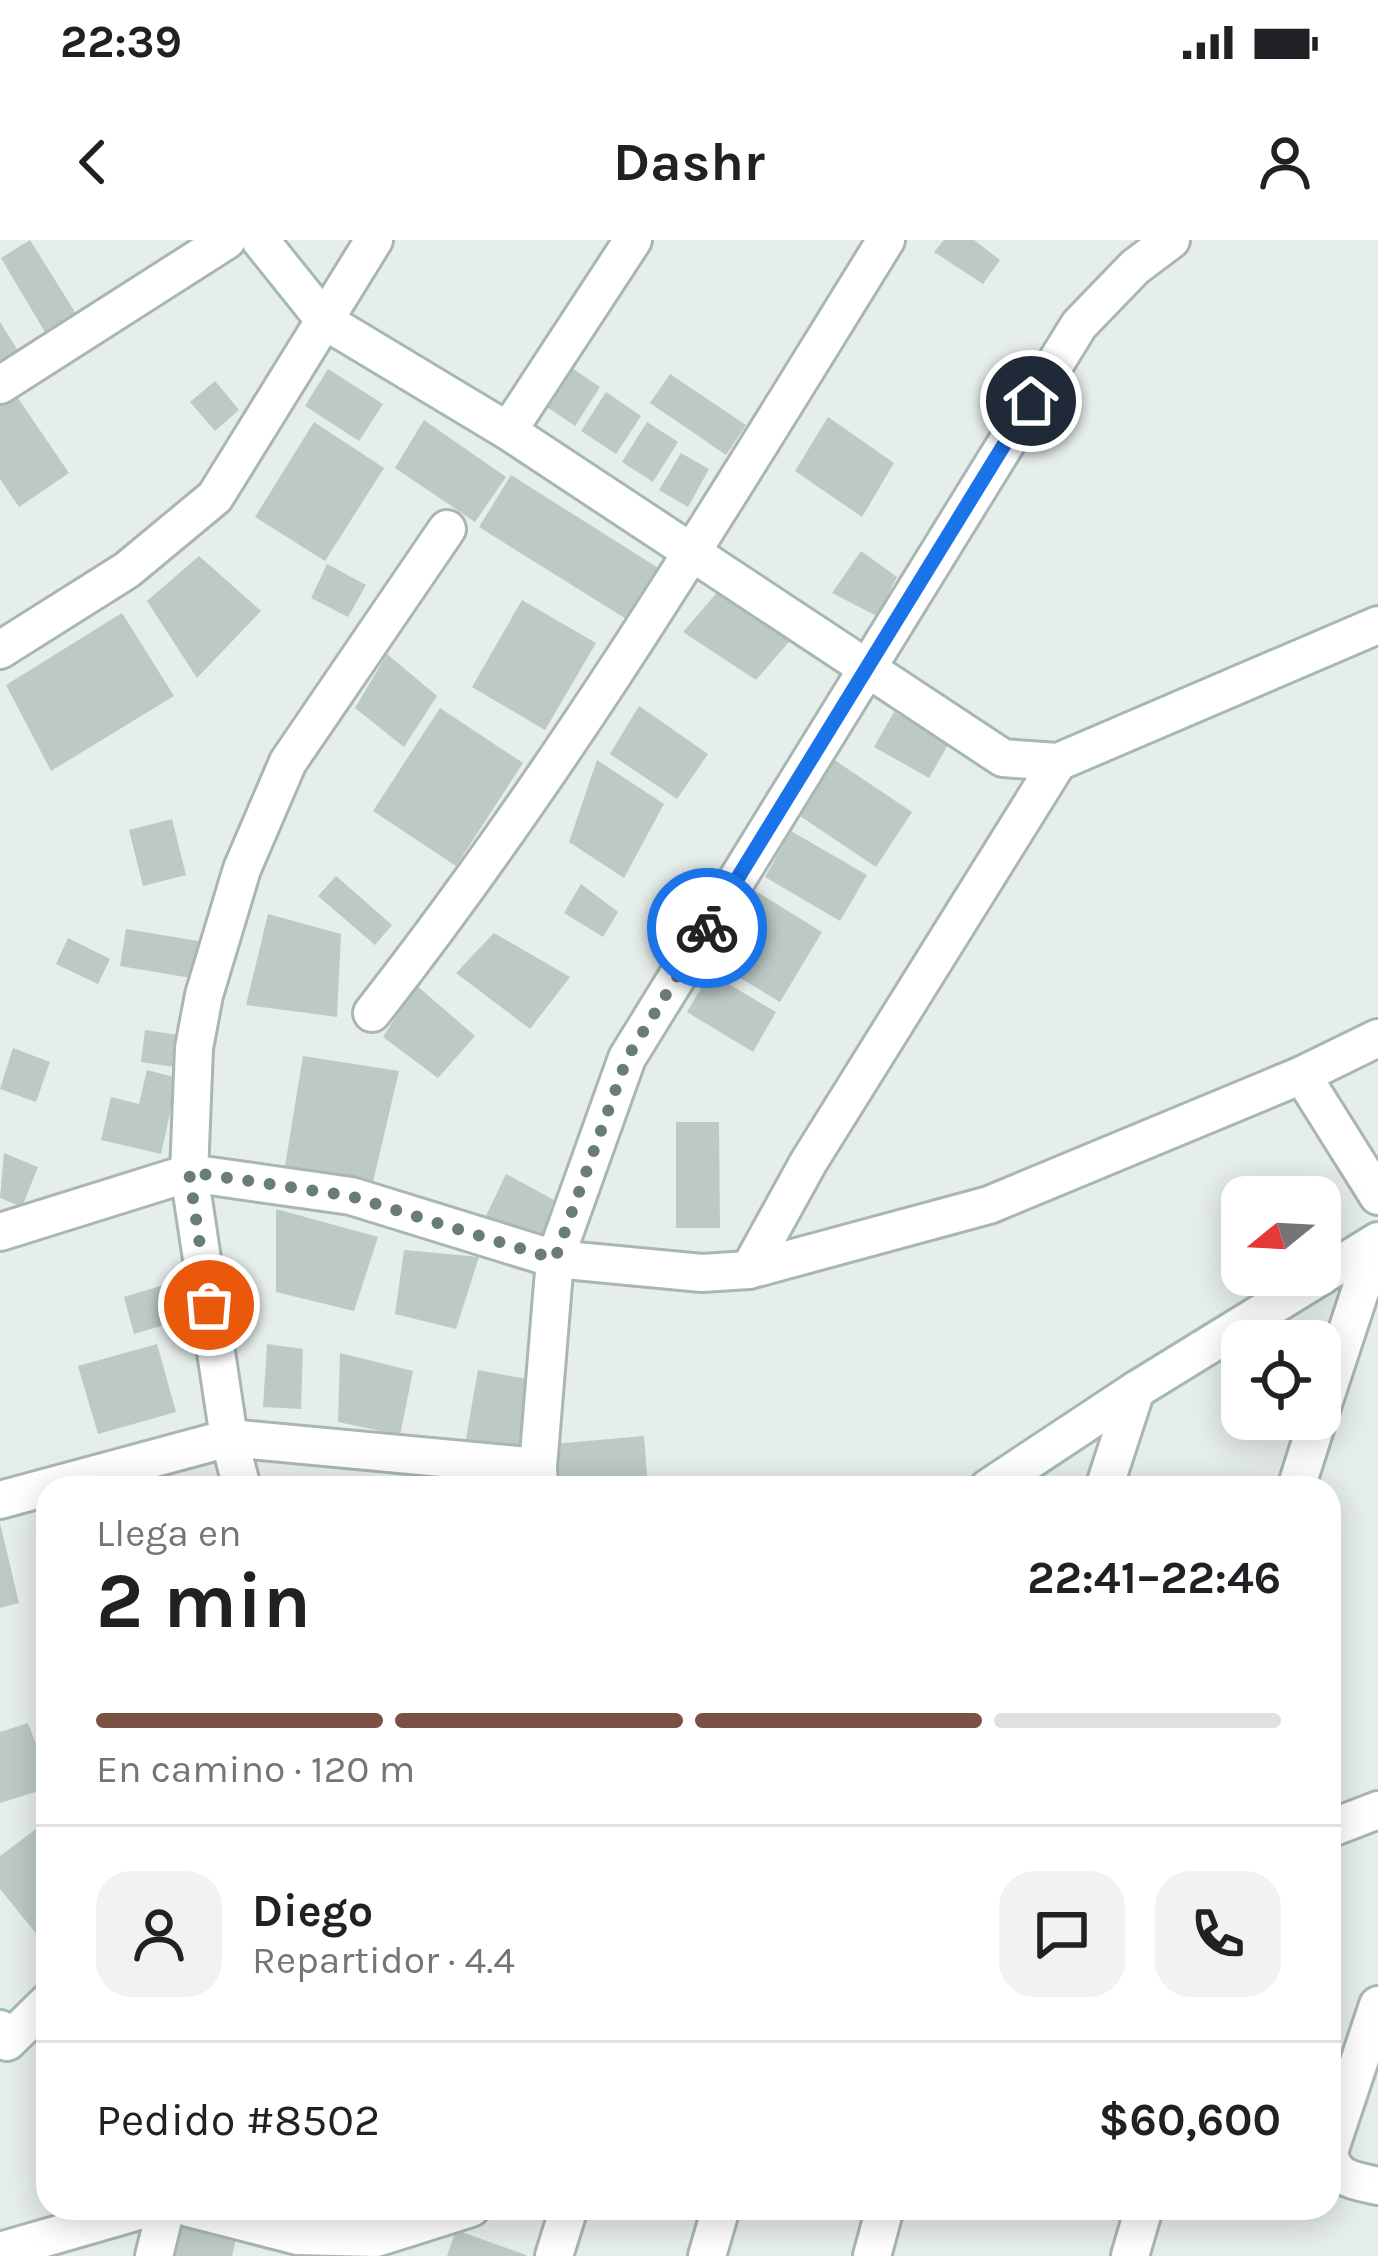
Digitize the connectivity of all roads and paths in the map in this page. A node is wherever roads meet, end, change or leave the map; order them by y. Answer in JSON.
{"nodes":[{"id":1,"x":227,"y":240,"type":"edge"},
{"id":2,"x":260,"y":240,"type":"edge"},
{"id":3,"x":374,"y":240,"type":"edge"},
{"id":4,"x":633,"y":240,"type":"edge"},
{"id":5,"x":886,"y":240,"type":"edge"},
{"id":6,"x":1171,"y":240,"type":"edge"},
{"id":7,"x":326,"y":321,"type":"junction"},
{"id":8,"x":0,"y":385,"type":"edge"},
{"id":9,"x":508,"y":431,"type":"junction"},
{"id":10,"x":447,"y":529,"type":"dead end"},
{"id":11,"x":692,"y":553,"type":"junction"},
{"id":12,"x":1378,"y":625,"type":"edge"},
{"id":13,"x":0,"y":650,"type":"edge"},
{"id":14,"x":864,"y":669,"type":"junction"},
{"id":15,"x":1058,"y":762,"type":"junction"},
{"id":16,"x":372,"y":1013,"type":"dead end"},
{"id":17,"x":1378,"y":1038,"type":"edge"},
{"id":18,"x":1302,"y":1075,"type":"junction"},
{"id":19,"x":189,"y":1172,"type":"junction"},
{"id":20,"x":1378,"y":1196,"type":"edge"},
{"id":21,"x":0,"y":1232,"type":"edge"},
{"id":22,"x":1377,"y":1242,"type":"edge"},
{"id":23,"x":555,"y":1259,"type":"junction"},
{"id":24,"x":749,"y":1270,"type":"junction"},
{"id":25,"x":1341,"y":1350,"type":"edge"},
{"id":26,"x":1136,"y":1390,"type":"junction"},
{"id":27,"x":230,"y":1438,"type":"junction"},
{"id":28,"x":1311,"y":1440,"type":"edge"},
{"id":29,"x":91,"y":1476,"type":"edge"},
{"id":30,"x":239,"y":1476,"type":"edge"},
{"id":31,"x":530,"y":1476,"type":"edge"},
{"id":32,"x":538,"y":1476,"type":"edge"},
{"id":33,"x":1006,"y":1476,"type":"edge"},
{"id":34,"x":1109,"y":1476,"type":"edge"},
{"id":35,"x":1300,"y":1476,"type":"edge"},
{"id":36,"x":36,"y":1491,"type":"edge"},
{"id":37,"x":0,"y":1501,"type":"edge"},
{"id":38,"x":1378,"y":1810,"type":"edge"},
{"id":39,"x":1341,"y":1824,"type":"edge"},
{"id":40,"x":1378,"y":2005,"type":"edge"},
{"id":41,"x":36,"y":2012,"type":"edge"},
{"id":42,"x":2,"y":2040,"type":"edge"},
{"id":43,"x":1341,"y":2116,"type":"edge"},
{"id":44,"x":1341,"y":2176,"type":"edge"},
{"id":45,"x":1378,"y":2186,"type":"edge"},
{"id":46,"x":109,"y":2220,"type":"edge"},
{"id":47,"x":163,"y":2220,"type":"edge"},
{"id":48,"x":236,"y":2220,"type":"edge"},
{"id":49,"x":428,"y":2220,"type":"edge"},
{"id":50,"x":565,"y":2220,"type":"edge"},
{"id":51,"x":718,"y":2220,"type":"edge"},
{"id":52,"x":882,"y":2220,"type":"edge"},
{"id":53,"x":1140,"y":2220,"type":"edge"},
{"id":54,"x":377,"y":2234,"type":"edge"},
{"id":55,"x":2,"y":2252,"type":"edge"},
{"id":56,"x":154,"y":2256,"type":"edge"},
{"id":57,"x":554,"y":2256,"type":"edge"},
{"id":58,"x":707,"y":2256,"type":"edge"},
{"id":59,"x":872,"y":2256,"type":"edge"},
{"id":60,"x":1130,"y":2256,"type":"edge"}],
"edges":[{"from":1,"to":8,"type":"street"},
{"from":2,"to":7,"type":"street"},
{"from":3,"to":7,"type":"street"},
{"from":4,"to":9,"type":"street"},
{"from":5,"to":11,"type":"street"},
{"from":6,"to":14,"type":"street"},
{"from":7,"to":9,"type":"street"},
{"from":7,"to":13,"type":"street"},
{"from":9,"to":11,"type":"street"},
{"from":10,"to":19,"type":"street"},
{"from":11,"to":14,"type":"street"},
{"from":11,"to":16,"type":"street"},
{"from":12,"to":15,"type":"street"},
{"from":14,"to":15,"type":"street"},
{"from":14,"to":23,"type":"street"},
{"from":15,"to":24,"type":"street"},
{"from":17,"to":18,"type":"street"},
{"from":18,"to":20,"type":"street"},
{"from":18,"to":24,"type":"street"},
{"from":19,"to":21,"type":"street"},
{"from":19,"to":23,"type":"street"},
{"from":19,"to":27,"type":"street"},
{"from":22,"to":25,"type":"street"},
{"from":22,"to":26,"type":"street"},
{"from":23,"to":24,"type":"street"},
{"from":23,"to":32,"type":"street"},
{"from":26,"to":33,"type":"street"},
{"from":26,"to":34,"type":"street"},
{"from":27,"to":29,"type":"street"},
{"from":27,"to":30,"type":"street"},
{"from":27,"to":31,"type":"street"},
{"from":28,"to":35,"type":"street"},
{"from":36,"to":37,"type":"street"},
{"from":38,"to":39,"type":"street"},
{"from":40,"to":43,"type":"street"},
{"from":41,"to":42,"type":"street"},
{"from":44,"to":45,"type":"street"},
{"from":46,"to":55,"type":"street"},
{"from":47,"to":56,"type":"street"},
{"from":48,"to":54,"type":"street"},
{"from":49,"to":54,"type":"street"},
{"from":50,"to":57,"type":"street"},
{"from":51,"to":58,"type":"street"},
{"from":52,"to":59,"type":"street"},
{"from":53,"to":60,"type":"street"}]}
